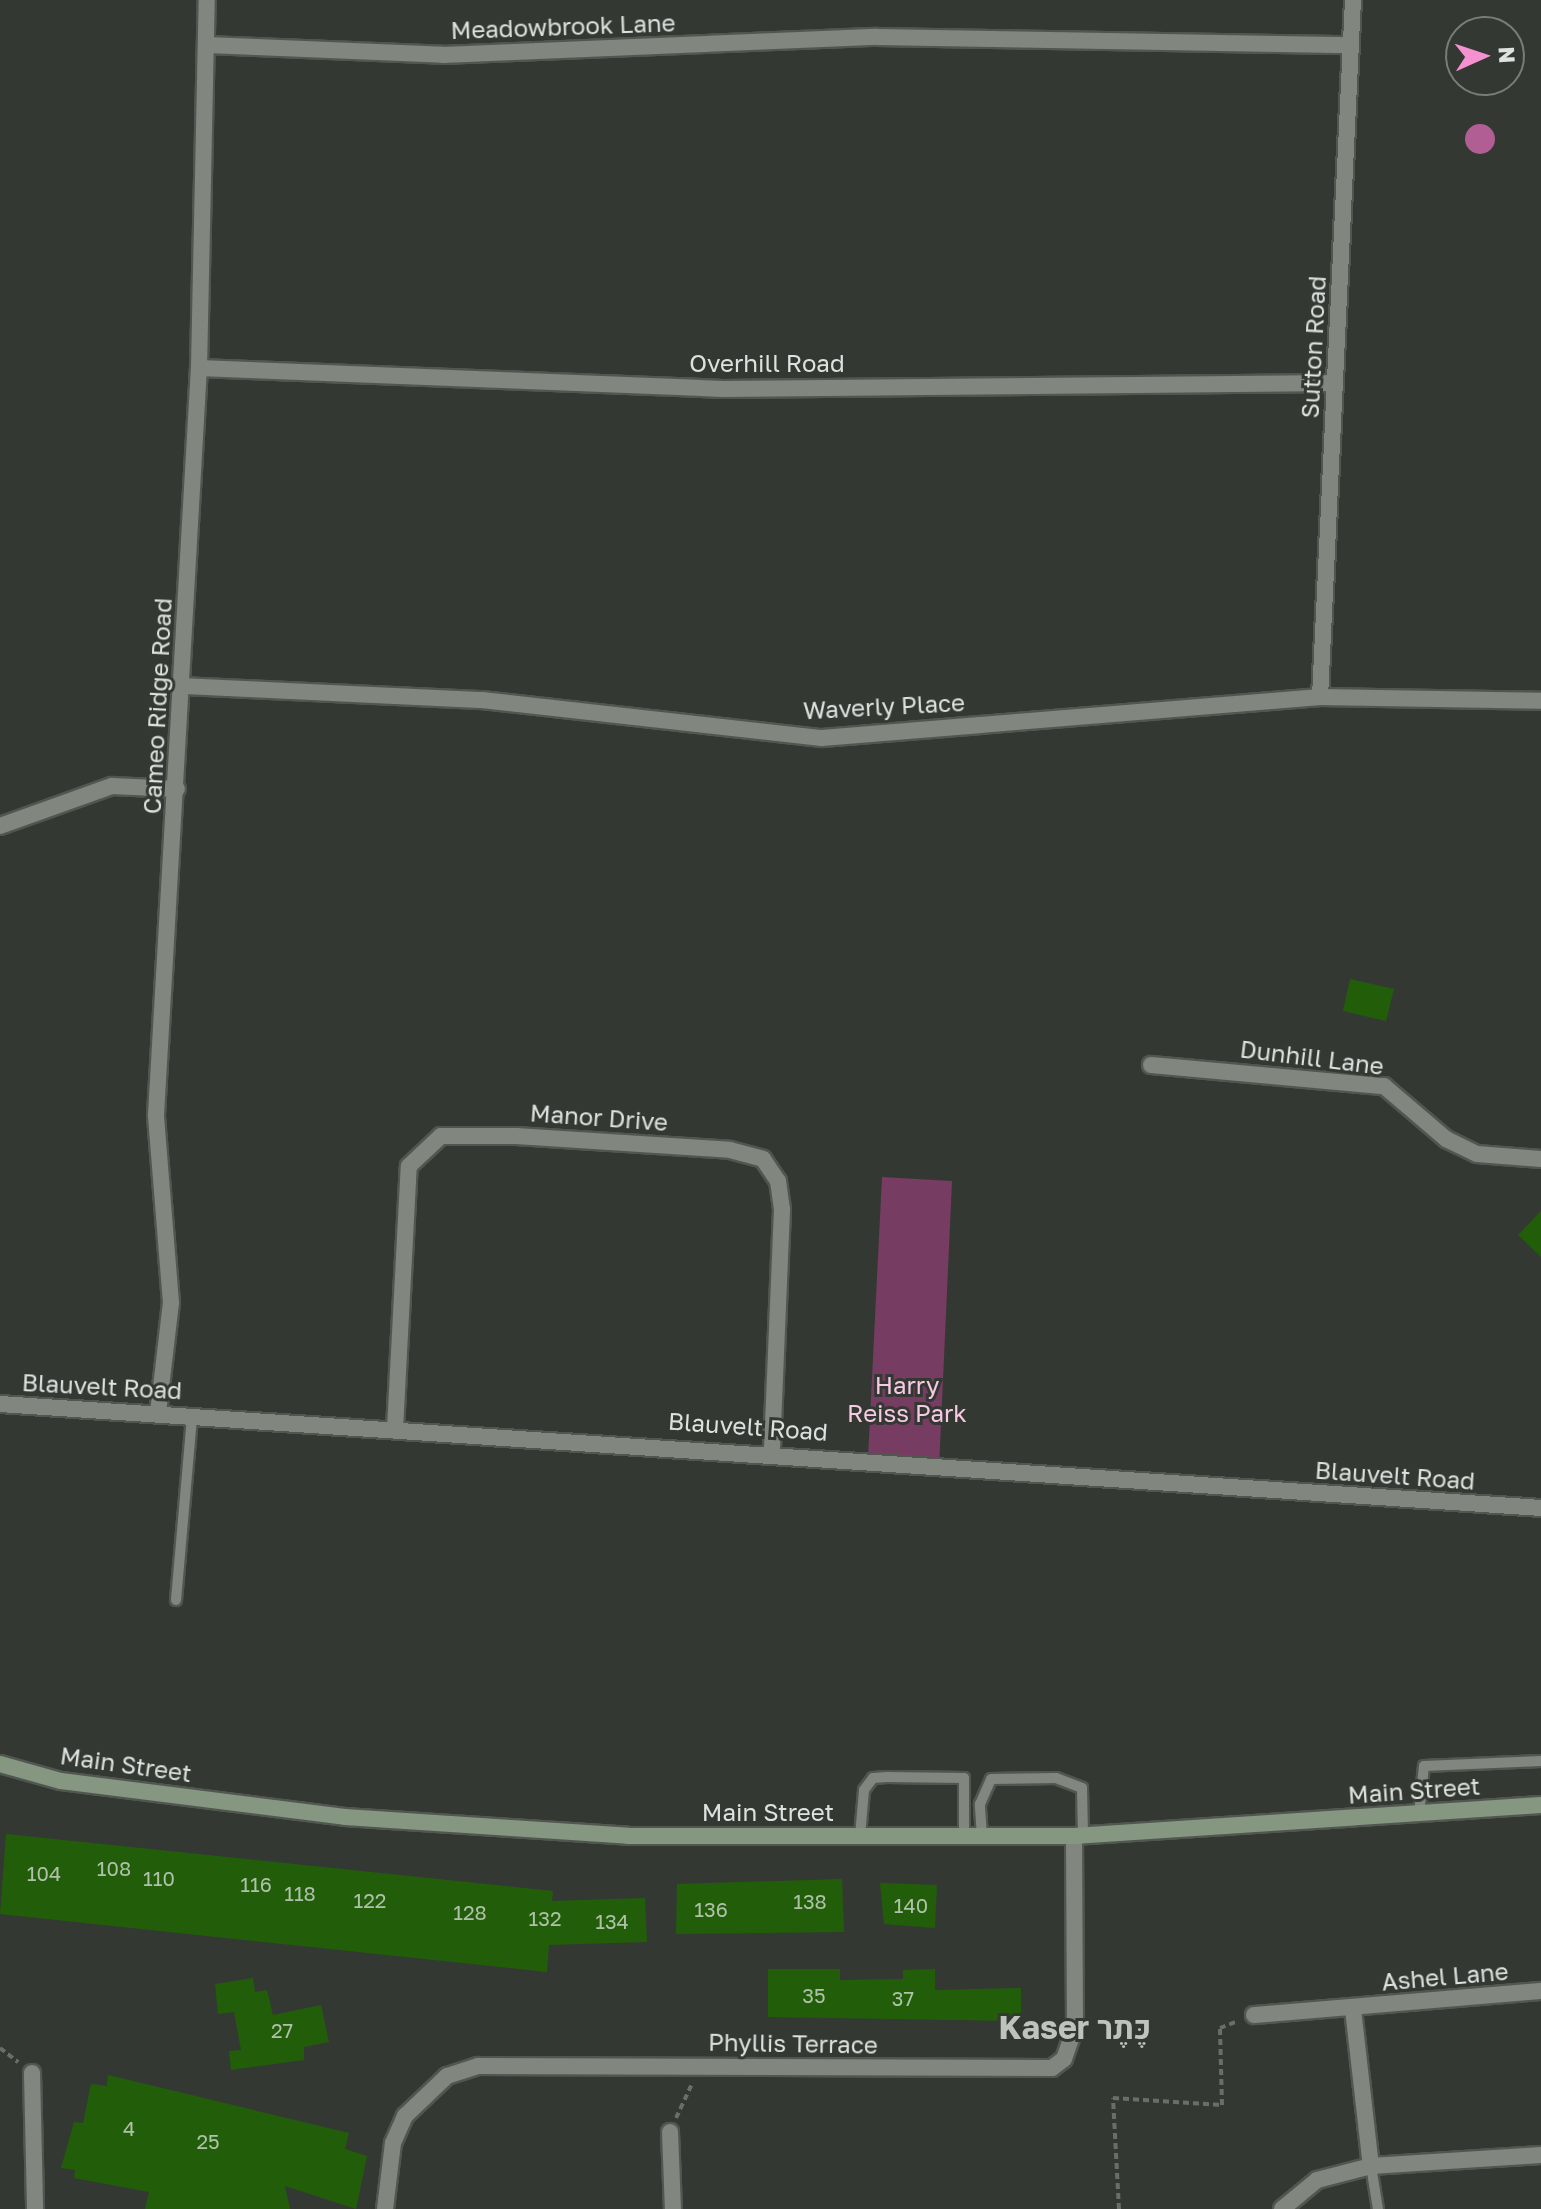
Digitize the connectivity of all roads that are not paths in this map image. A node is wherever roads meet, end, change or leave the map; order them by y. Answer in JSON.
{"nodes":[{"id":1,"x":207,"y":0,"type":"edge"},
{"id":2,"x":1353,"y":0,"type":"edge"},
{"id":3,"x":208,"y":45,"type":"junction"},
{"id":4,"x":1351,"y":45,"type":"junction"},
{"id":5,"x":199,"y":368,"type":"junction"},
{"id":6,"x":1335,"y":383,"type":"junction"},
{"id":7,"x":183,"y":686,"type":"junction"},
{"id":8,"x":1320,"y":697,"type":"junction"},
{"id":9,"x":1541,"y":701,"type":"edge"},
{"id":10,"x":177,"y":789,"type":"junction"},
{"id":11,"x":0,"y":826,"type":"edge"},
{"id":12,"x":1151,"y":1065,"type":"dead end"},
{"id":13,"x":1541,"y":1159,"type":"edge"},
{"id":14,"x":0,"y":1404,"type":"edge"},
{"id":15,"x":158,"y":1413,"type":"junction"},
{"id":16,"x":192,"y":1416,"type":"junction"},
{"id":17,"x":395,"y":1429,"type":"junction"},
{"id":18,"x":772,"y":1452,"type":"junction"},
{"id":19,"x":1541,"y":1508,"type":"edge"},
{"id":20,"x":176,"y":1600,"type":"dead end"},
{"id":21,"x":1541,"y":1761,"type":"edge"},
{"id":22,"x":0,"y":1764,"type":"edge"},
{"id":23,"x":1541,"y":1805,"type":"edge"},
{"id":24,"x":1419,"y":1814,"type":"junction"},
{"id":25,"x":860,"y":1836,"type":"junction"},
{"id":26,"x":964,"y":1836,"type":"junction"},
{"id":27,"x":982,"y":1836,"type":"junction"},
{"id":28,"x":1079,"y":1836,"type":"junction"},
{"id":29,"x":1541,"y":1991,"type":"edge"},
{"id":30,"x":1353,"y":2009,"type":"junction"},
{"id":31,"x":1254,"y":2015,"type":"road end"},
{"id":32,"x":32,"y":2073,"type":"dead end"},
{"id":33,"x":670,"y":2132,"type":"road end"},
{"id":34,"x":1541,"y":2155,"type":"edge"},
{"id":35,"x":1371,"y":2166,"type":"junction"},
{"id":36,"x":35,"y":2209,"type":"edge"},
{"id":37,"x":385,"y":2209,"type":"edge"},
{"id":38,"x":673,"y":2209,"type":"edge"},
{"id":39,"x":1282,"y":2209,"type":"edge"},
{"id":40,"x":1378,"y":2209,"type":"edge"}],
"edges":[{"from":1,"to":3,"type":"street","name":"Cameo Ridge Road"},
{"from":2,"to":4,"type":"street","name":"Sutton Road"},
{"from":3,"to":4,"type":"street","name":"Meadowbrook Lane"},
{"from":3,"to":5,"type":"street","name":"Cameo Ridge Road"},
{"from":4,"to":6,"type":"street","name":"Sutton Road"},
{"from":5,"to":6,"type":"street","name":"Overhill Road"},
{"from":5,"to":7,"type":"street","name":"Cameo Ridge Road"},
{"from":6,"to":8,"type":"street","name":"Sutton Road"},
{"from":7,"to":8,"type":"street","name":"Waverly Place"},
{"from":7,"to":10,"type":"street","name":"Cameo Ridge Road"},
{"from":8,"to":9,"type":"street","name":"Waverly Place"},
{"from":10,"to":11,"type":"street"},
{"from":10,"to":15,"type":"street","name":"Cameo Ridge Road"},
{"from":12,"to":13,"type":"street","name":"Dunhill Lane"},
{"from":14,"to":15,"type":"street","name":"Blauvelt Road"},
{"from":15,"to":16,"type":"street","name":"Blauvelt Road"},
{"from":16,"to":17,"type":"street","name":"Blauvelt Road"},
{"from":16,"to":20,"type":"lane"},
{"from":17,"to":18,"type":"street","name":"Blauvelt Road"},
{"from":17,"to":18,"type":"street","name":"Manor Drive"},
{"from":18,"to":19,"type":"street","name":"Blauvelt Road"},
{"from":21,"to":24,"type":"lane"},
{"from":22,"to":25,"type":"main road","name":"Main Street"},
{"from":23,"to":24,"type":"main road","name":"Main Street"},
{"from":24,"to":28,"type":"main road","name":"Main Street"},
{"from":25,"to":26,"type":"main road","name":"Main Street"},
{"from":25,"to":26,"type":"lane"},
{"from":26,"to":27,"type":"main road","name":"Main Street"},
{"from":27,"to":28,"type":"main road","name":"Main Street"},
{"from":27,"to":28,"type":"lane"},
{"from":28,"to":37,"type":"street","name":"Phyllis Terrace"},
{"from":29,"to":30,"type":"street","name":"Ashel Lane"},
{"from":30,"to":31,"type":"street","name":"Ashel Lane"},
{"from":30,"to":35,"type":"street","name":"Ashel Lane"},
{"from":32,"to":36,"type":"street"},
{"from":33,"to":38,"type":"street"},
{"from":34,"to":35,"type":"street"},
{"from":35,"to":39,"type":"street"},
{"from":35,"to":40,"type":"lane"}]}
